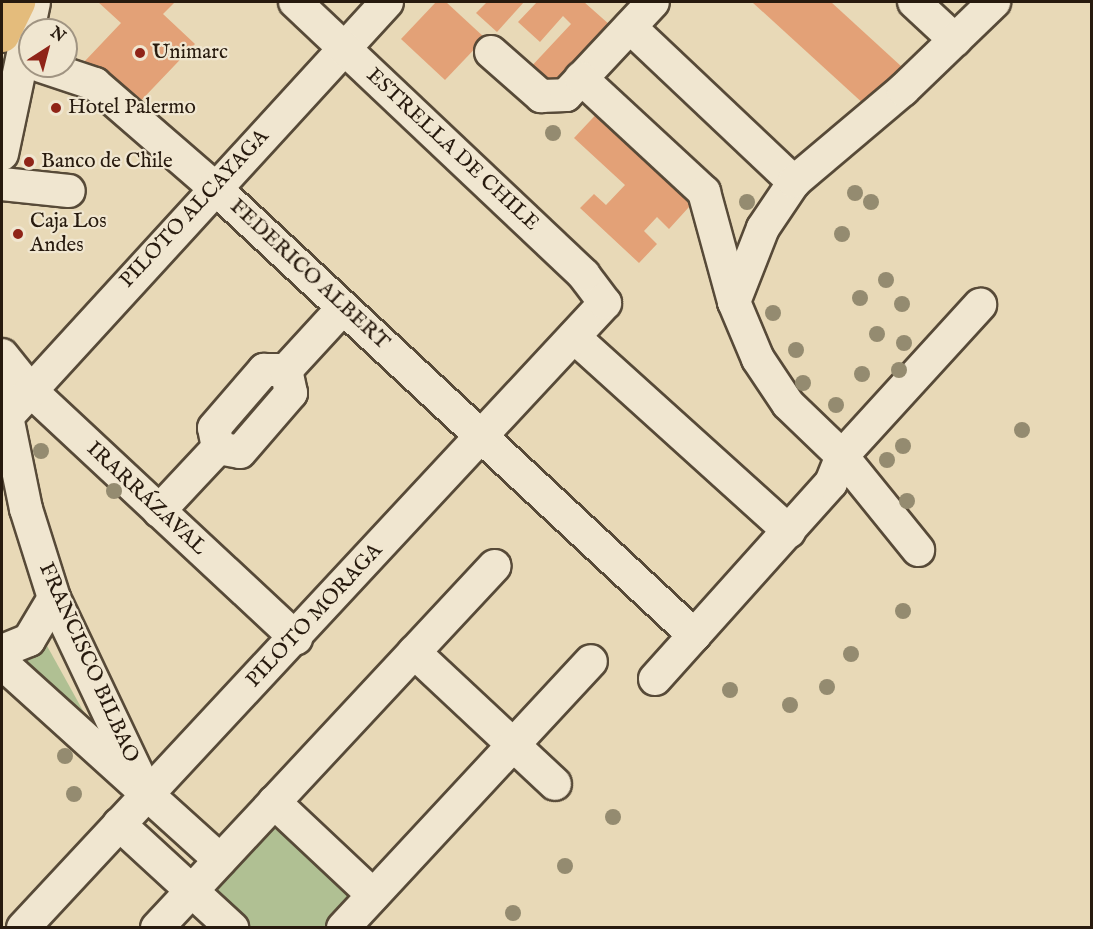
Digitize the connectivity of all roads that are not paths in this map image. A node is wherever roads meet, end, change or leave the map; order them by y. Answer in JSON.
{"nodes":[{"id":1,"x":18,"y":2,"type":"edge"},
{"id":2,"x":34,"y":2,"type":"edge"},
{"id":3,"x":294,"y":2,"type":"edge"},
{"id":4,"x":387,"y":2,"type":"edge"},
{"id":5,"x":653,"y":2,"type":"edge"},
{"id":6,"x":914,"y":2,"type":"edge"},
{"id":7,"x":969,"y":15,"type":"edge"},
{"id":8,"x":20,"y":18,"type":"edge"},
{"id":9,"x":31,"y":18,"type":"edge"},
{"id":10,"x":630,"y":27,"type":"junction"},
{"id":11,"x":344,"y":48,"type":"junction"},
{"id":12,"x":492,"y":52,"type":"dead end"},
{"id":13,"x":78,"y":77,"type":"edge"},
{"id":14,"x":19,"y":78,"type":"edge"},
{"id":15,"x":581,"y":78,"type":"junction"},
{"id":16,"x":2,"y":154,"type":"edge"},
{"id":17,"x":794,"y":182,"type":"junction"},
{"id":18,"x":2,"y":184,"type":"edge"},
{"id":19,"x":214,"y":187,"type":"junction"},
{"id":20,"x":69,"y":191,"type":"dead end"},
{"id":21,"x":734,"y":302,"type":"junction"},
{"id":22,"x":605,"y":303,"type":"joint"},
{"id":23,"x":980,"y":305,"type":"dead end"},
{"id":24,"x":343,"y":308,"type":"junction"},
{"id":25,"x":574,"y":337,"type":"junction"},
{"id":26,"x":2,"y":355,"type":"edge"},
{"id":27,"x":12,"y":399,"type":"edge"},
{"id":28,"x":481,"y":436,"type":"junction"},
{"id":29,"x":837,"y":469,"type":"junction"},
{"id":30,"x":159,"y":511,"type":"junction"},
{"id":31,"x":789,"y":531,"type":"junction"},
{"id":32,"x":918,"y":550,"type":"dead end"},
{"id":33,"x":495,"y":566,"type":"dead end"},
{"id":34,"x":54,"y":598,"type":"junction"},
{"id":35,"x":694,"y":635,"type":"junction"},
{"id":36,"x":296,"y":638,"type":"junction"},
{"id":37,"x":2,"y":651,"type":"edge"},
{"id":38,"x":414,"y":652,"type":"junction"},
{"id":39,"x":591,"y":661,"type":"dead end"},
{"id":40,"x":2,"y":663,"type":"edge"},
{"id":41,"x":655,"y":679,"type":"dead end"},
{"id":42,"x":513,"y":745,"type":"junction"},
{"id":43,"x":555,"y":784,"type":"dead end"},
{"id":44,"x":147,"y":794,"type":"junction"},
{"id":45,"x":274,"y":802,"type":"junction"},
{"id":46,"x":119,"y":824,"type":"junction"},
{"id":47,"x":220,"y":860,"type":"junction"},
{"id":48,"x":192,"y":890,"type":"junction"},
{"id":49,"x":374,"y":895,"type":"junction"},
{"id":50,"x":23,"y":927,"type":"edge"},
{"id":51,"x":157,"y":927,"type":"edge"},
{"id":52,"x":232,"y":927,"type":"edge"},
{"id":53,"x":343,"y":927,"type":"edge"}],
"edges":[{"from":1,"to":8,"type":"main road"},
{"from":2,"to":9,"type":"street"},
{"from":3,"to":11,"type":"street","name":"ESTRELLA DE CHILE"},
{"from":4,"to":11,"type":"street","name":"PILOTO ALCAYAGA"},
{"from":5,"to":10,"type":"street"},
{"from":6,"to":7,"type":"street"},
{"from":7,"to":17,"type":"street"},
{"from":10,"to":15,"type":"street"},
{"from":10,"to":17,"type":"street"},
{"from":11,"to":19,"type":"street","name":"PILOTO ALCAYAGA"},
{"from":11,"to":22,"type":"street","name":"ESTRELLA DE CHILE"},
{"from":12,"to":15,"type":"street"},
{"from":13,"to":19,"type":"street","name":"FEDERICO ALBERT"},
{"from":14,"to":16,"type":"street"},
{"from":15,"to":21,"type":"street"},
{"from":17,"to":21,"type":"street"},
{"from":18,"to":20,"type":"street"},
{"from":19,"to":24,"type":"street","name":"FEDERICO ALBERT"},
{"from":19,"to":27,"type":"street","name":"PILOTO ALCAYAGA"},
{"from":21,"to":29,"type":"street"},
{"from":22,"to":25,"type":"street","name":"PILOTO MORAGA"},
{"from":23,"to":29,"type":"street"},
{"from":24,"to":28,"type":"street","name":"FEDERICO ALBERT"},
{"from":24,"to":30,"type":"street"},
{"from":25,"to":28,"type":"street","name":"PILOTO MORAGA"},
{"from":25,"to":31,"type":"street"},
{"from":26,"to":27,"type":"street","name":"IRARRÁZAVAL"},
{"from":27,"to":30,"type":"street","name":"IRARRÁZAVAL"},
{"from":27,"to":34,"type":"street","name":"FRANCISCO BILBAO"},
{"from":28,"to":35,"type":"street","name":"FEDERICO ALBERT"},
{"from":28,"to":36,"type":"street","name":"PILOTO MORAGA"},
{"from":29,"to":31,"type":"street"},
{"from":29,"to":32,"type":"street"},
{"from":30,"to":36,"type":"street","name":"IRARRÁZAVAL"},
{"from":31,"to":35,"type":"street"},
{"from":33,"to":38,"type":"street"},
{"from":34,"to":37,"type":"street"},
{"from":34,"to":44,"type":"street","name":"FRANCISCO BILBAO"},
{"from":35,"to":41,"type":"street"},
{"from":36,"to":44,"type":"street","name":"PILOTO MORAGA"},
{"from":38,"to":42,"type":"street"},
{"from":38,"to":45,"type":"street"},
{"from":39,"to":42,"type":"street"},
{"from":40,"to":44,"type":"street"},
{"from":42,"to":43,"type":"street"},
{"from":42,"to":49,"type":"street"},
{"from":44,"to":46,"type":"street","name":"PILOTO MORAGA"},
{"from":44,"to":47,"type":"street"},
{"from":45,"to":47,"type":"street"},
{"from":45,"to":49,"type":"street"},
{"from":46,"to":48,"type":"street"},
{"from":46,"to":50,"type":"street","name":"PILOTO MORAGA"},
{"from":47,"to":48,"type":"street"},
{"from":48,"to":51,"type":"street"},
{"from":48,"to":52,"type":"street"},
{"from":49,"to":53,"type":"street"}]}
